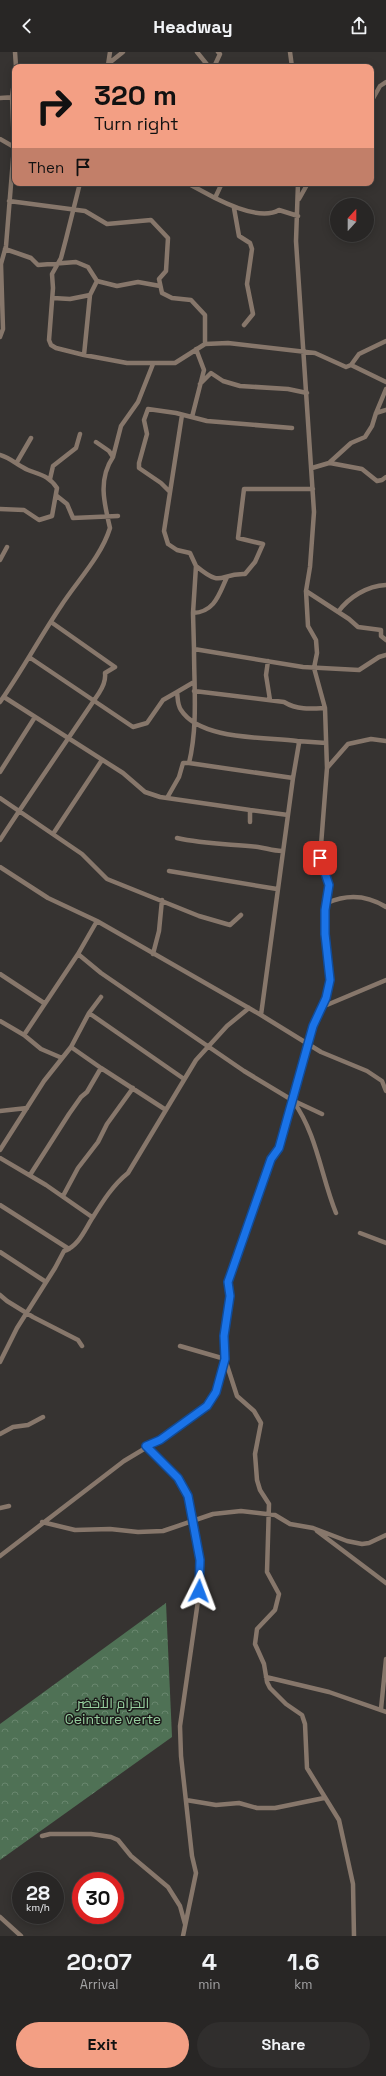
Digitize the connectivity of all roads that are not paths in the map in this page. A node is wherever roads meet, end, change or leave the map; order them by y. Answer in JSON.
{"nodes":[{"id":1,"x":15,"y":52,"type":"edge"},
{"id":2,"x":110,"y":52,"type":"edge"},
{"id":3,"x":123,"y":52,"type":"edge"},
{"id":4,"x":197,"y":52,"type":"edge"},
{"id":5,"x":218,"y":52,"type":"edge"},
{"id":6,"x":290,"y":52,"type":"edge"},
{"id":7,"x":16,"y":64,"type":"edge"},
{"id":8,"x":108,"y":64,"type":"edge"},
{"id":9,"x":109,"y":64,"type":"edge"},
{"id":10,"x":207,"y":64,"type":"edge"},
{"id":11,"x":215,"y":64,"type":"edge"},
{"id":12,"x":292,"y":64,"type":"edge"},
{"id":13,"x":386,"y":82,"type":"edge"},
{"id":14,"x":12,"y":97,"type":"edge"},
{"id":15,"x":374,"y":97,"type":"edge"},
{"id":16,"x":0,"y":98,"type":"edge"},
{"id":17,"x":0,"y":139,"type":"edge"},
{"id":18,"x":12,"y":146,"type":"edge"},
{"id":19,"x":12,"y":169,"type":"edge"},
{"id":20,"x":79,"y":186,"type":"edge"},
{"id":21,"x":193,"y":186,"type":"edge"},
{"id":22,"x":221,"y":186,"type":"edge"},
{"id":23,"x":298,"y":186,"type":"edge"},
{"id":24,"x":306,"y":186,"type":"edge"},
{"id":25,"x":215,"y":198,"type":"junction"},
{"id":26,"x":9,"y":201,"type":"junction"},
{"id":27,"x":298,"y":201,"type":"junction"},
{"id":28,"x":234,"y":208,"type":"junction"},
{"id":29,"x":73,"y":210,"type":"junction"},
{"id":30,"x":298,"y":216,"type":"junction"},
{"id":31,"x":5,"y":249,"type":"junction"},
{"id":32,"x":0,"y":264,"type":"edge"},
{"id":33,"x":58,"y":264,"type":"junction"},
{"id":34,"x":97,"y":281,"type":"junction"},
{"id":35,"x":160,"y":286,"type":"junction"},
{"id":36,"x":90,"y":295,"type":"junction"},
{"id":37,"x":1,"y":297,"type":"edge"},
{"id":38,"x":53,"y":298,"type":"junction"},
{"id":39,"x":244,"y":325,"type":"dead end"},
{"id":40,"x":0,"y":337,"type":"edge"},
{"id":41,"x":386,"y":341,"type":"edge"},
{"id":42,"x":205,"y":344,"type":"junction"},
{"id":43,"x":196,"y":349,"type":"junction"},
{"id":44,"x":304,"y":351,"type":"junction"},
{"id":45,"x":84,"y":355,"type":"junction"},
{"id":46,"x":153,"y":364,"type":"junction"},
{"id":47,"x":351,"y":365,"type":"junction"},
{"id":48,"x":386,"y":382,"type":"edge"},
{"id":49,"x":200,"y":384,"type":"junction"},
{"id":50,"x":386,"y":390,"type":"edge"},
{"id":51,"x":307,"y":393,"type":"junction"},
{"id":52,"x":386,"y":410,"type":"edge"},
{"id":53,"x":376,"y":413,"type":"junction"},
{"id":54,"x":182,"y":415,"type":"junction"},
{"id":55,"x":192,"y":417,"type":"junction"},
{"id":56,"x":292,"y":428,"type":"dead end"},
{"id":57,"x":80,"y":434,"type":"dead end"},
{"id":58,"x":31,"y":438,"type":"dead end"},
{"id":59,"x":96,"y":442,"type":"dead end"},
{"id":60,"x":0,"y":455,"type":"edge"},
{"id":61,"x":113,"y":457,"type":"junction"},
{"id":62,"x":17,"y":462,"type":"junction"},
{"id":63,"x":330,"y":463,"type":"junction"},
{"id":64,"x":312,"y":468,"type":"junction"},
{"id":65,"x":386,"y":477,"type":"edge"},
{"id":66,"x":50,"y":479,"type":"junction"},
{"id":67,"x":313,"y":489,"type":"junction"},
{"id":68,"x":169,"y":491,"type":"junction"},
{"id":69,"x":57,"y":496,"type":"junction"},
{"id":70,"x":0,"y":508,"type":"edge"},
{"id":71,"x":118,"y":516,"type":"dead end"},
{"id":72,"x":107,"y":517,"type":"junction"},
{"id":73,"x":7,"y":547,"type":"dead end"},
{"id":74,"x":0,"y":560,"type":"edge"},
{"id":75,"x":196,"y":566,"type":"junction"},
{"id":76,"x":226,"y":577,"type":"junction"},
{"id":77,"x":386,"y":585,"type":"edge"},
{"id":78,"x":306,"y":591,"type":"junction"},
{"id":79,"x":338,"y":612,"type":"junction"},
{"id":80,"x":193,"y":613,"type":"junction"},
{"id":81,"x":51,"y":622,"type":"junction"},
{"id":82,"x":386,"y":640,"type":"edge"},
{"id":83,"x":194,"y":649,"type":"junction"},
{"id":84,"x":386,"y":655,"type":"edge"},
{"id":85,"x":29,"y":657,"type":"junction"},
{"id":86,"x":268,"y":661,"type":"junction"},
{"id":87,"x":314,"y":668,"type":"junction"},
{"id":88,"x":194,"y":682,"type":"junction"},
{"id":89,"x":194,"y":691,"type":"junction"},
{"id":90,"x":177,"y":692,"type":"junction"},
{"id":91,"x":4,"y":697,"type":"junction"},
{"id":92,"x":93,"y":700,"type":"junction"},
{"id":93,"x":270,"y":700,"type":"junction"},
{"id":94,"x":0,"y":702,"type":"edge"},
{"id":95,"x":326,"y":708,"type":"junction"},
{"id":96,"x":35,"y":717,"type":"junction"},
{"id":97,"x":195,"y":724,"type":"junction"},
{"id":98,"x":68,"y":738,"type":"junction"},
{"id":99,"x":297,"y":741,"type":"junction"},
{"id":100,"x":386,"y":741,"type":"edge"},
{"id":101,"x":326,"y":743,"type":"junction"},
{"id":102,"x":102,"y":760,"type":"junction"},
{"id":103,"x":189,"y":763,"type":"junction"},
{"id":104,"x":327,"y":768,"type":"junction"},
{"id":105,"x":0,"y":772,"type":"edge"},
{"id":106,"x":293,"y":778,"type":"junction"},
{"id":107,"x":0,"y":798,"type":"edge"},
{"id":108,"x":167,"y":798,"type":"junction"},
{"id":109,"x":250,"y":810,"type":"junction"},
{"id":110,"x":20,"y":811,"type":"junction"},
{"id":111,"x":288,"y":815,"type":"junction"},
{"id":112,"x":250,"y":822,"type":"dead end"},
{"id":113,"x":53,"y":834,"type":"junction"},
{"id":114,"x":177,"y":838,"type":"dead end"},
{"id":115,"x":0,"y":840,"type":"edge"},
{"id":116,"x":282,"y":851,"type":"junction"},
{"id":117,"x":0,"y":867,"type":"edge"},
{"id":118,"x":169,"y":871,"type":"dead end"},
{"id":119,"x":277,"y":889,"type":"junction"},
{"id":120,"x":162,"y":900,"type":"junction"},
{"id":121,"x":327,"y":903,"type":"junction"},
{"id":122,"x":386,"y":907,"type":"edge"},
{"id":123,"x":241,"y":915,"type":"dead end"},
{"id":124,"x":97,"y":921,"type":"junction"},
{"id":125,"x":78,"y":954,"type":"junction"},
{"id":126,"x":153,"y":954,"type":"junction"},
{"id":127,"x":0,"y":974,"type":"edge"},
{"id":128,"x":386,"y":980,"type":"edge"},
{"id":129,"x":101,"y":997,"type":"dead end"},
{"id":130,"x":44,"y":1003,"type":"junction"},
{"id":131,"x":322,"y":1007,"type":"junction"},
{"id":132,"x":249,"y":1008,"type":"junction"},
{"id":133,"x":89,"y":1013,"type":"junction"},
{"id":134,"x":261,"y":1015,"type":"junction"},
{"id":135,"x":0,"y":1021,"type":"edge"},
{"id":136,"x":24,"y":1035,"type":"junction"},
{"id":137,"x":309,"y":1044,"type":"junction"},
{"id":138,"x":71,"y":1046,"type":"junction"},
{"id":139,"x":208,"y":1046,"type":"junction"},
{"id":140,"x":62,"y":1058,"type":"junction"},
{"id":141,"x":101,"y":1068,"type":"junction"},
{"id":142,"x":184,"y":1079,"type":"junction"},
{"id":143,"x":382,"y":1082,"type":"junction"},
{"id":144,"x":386,"y":1086,"type":"edge"},
{"id":145,"x":133,"y":1088,"type":"junction"},
{"id":146,"x":386,"y":1091,"type":"edge"},
{"id":147,"x":292,"y":1100,"type":"junction"},
{"id":148,"x":27,"y":1108,"type":"junction"},
{"id":149,"x":166,"y":1110,"type":"junction"},
{"id":150,"x":0,"y":1111,"type":"edge"},
{"id":151,"x":322,"y":1114,"type":"dead end"},
{"id":152,"x":0,"y":1150,"type":"edge"},
{"id":153,"x":0,"y":1158,"type":"edge"},
{"id":154,"x":30,"y":1175,"type":"junction"},
{"id":155,"x":63,"y":1196,"type":"junction"},
{"id":156,"x":0,"y":1205,"type":"edge"},
{"id":157,"x":336,"y":1213,"type":"dead end"},
{"id":158,"x":92,"y":1217,"type":"junction"},
{"id":159,"x":360,"y":1233,"type":"dead end"},
{"id":160,"x":386,"y":1243,"type":"edge"},
{"id":161,"x":69,"y":1249,"type":"junction"},
{"id":162,"x":0,"y":1252,"type":"edge"},
{"id":163,"x":46,"y":1282,"type":"junction"},
{"id":164,"x":0,"y":1295,"type":"edge"},
{"id":165,"x":26,"y":1313,"type":"junction"},
{"id":166,"x":82,"y":1346,"type":"dead end"},
{"id":167,"x":180,"y":1346,"type":"dead end"},
{"id":168,"x":225,"y":1359,"type":"junction"},
{"id":169,"x":0,"y":1362,"type":"edge"},
{"id":170,"x":43,"y":1416,"type":"dead end"},
{"id":171,"x":0,"y":1434,"type":"edge"},
{"id":172,"x":146,"y":1446,"type":"junction"},
{"id":173,"x":9,"y":1506,"type":"dead end"},
{"id":174,"x":0,"y":1508,"type":"edge"},
{"id":175,"x":268,"y":1513,"type":"junction"},
{"id":176,"x":192,"y":1521,"type":"junction"},
{"id":177,"x":42,"y":1522,"type":"junction"},
{"id":178,"x":313,"y":1528,"type":"junction"},
{"id":179,"x":386,"y":1535,"type":"edge"},
{"id":180,"x":0,"y":1556,"type":"edge"},
{"id":181,"x":386,"y":1583,"type":"edge"},
{"id":182,"x":386,"y":1659,"type":"edge"},
{"id":183,"x":266,"y":1677,"type":"junction"},
{"id":184,"x":384,"y":1710,"type":"edge"},
{"id":185,"x":324,"y":1798,"type":"junction"},
{"id":186,"x":186,"y":1800,"type":"junction"},
{"id":187,"x":42,"y":1836,"type":"dead end"},
{"id":188,"x":0,"y":1917,"type":"edge"},
{"id":189,"x":186,"y":1926,"type":"junction"},
{"id":190,"x":21,"y":1936,"type":"edge"},
{"id":191,"x":183,"y":1936,"type":"edge"},
{"id":192,"x":354,"y":1936,"type":"edge"}],
"edges":[{"from":1,"to":7,"type":"street"},
{"from":2,"to":8,"type":"street"},
{"from":3,"to":9,"type":"street"},
{"from":4,"to":10,"type":"street"},
{"from":5,"to":11,"type":"street"},
{"from":6,"to":12,"type":"street"},
{"from":13,"to":15,"type":"street"},
{"from":14,"to":16,"type":"street"},
{"from":17,"to":18,"type":"street"},
{"from":19,"to":26,"type":"street"},
{"from":20,"to":29,"type":"street"},
{"from":21,"to":25,"type":"street"},
{"from":22,"to":25,"type":"street"},
{"from":23,"to":27,"type":"street"},
{"from":24,"to":27,"type":"street"},
{"from":25,"to":28,"type":"street"},
{"from":26,"to":29,"type":"street"},
{"from":26,"to":31,"type":"street"},
{"from":27,"to":30,"type":"street"},
{"from":28,"to":30,"type":"street"},
{"from":28,"to":39,"type":"street"},
{"from":29,"to":33,"type":"street"},
{"from":29,"to":35,"type":"street"},
{"from":30,"to":44,"type":"street"},
{"from":31,"to":32,"type":"street"},
{"from":31,"to":33,"type":"street"},
{"from":32,"to":37,"type":"street"},
{"from":33,"to":34,"type":"street"},
{"from":33,"to":38,"type":"street"},
{"from":34,"to":35,"type":"street"},
{"from":34,"to":36,"type":"street"},
{"from":35,"to":42,"type":"street"},
{"from":36,"to":38,"type":"street"},
{"from":36,"to":45,"type":"street"},
{"from":37,"to":40,"type":"street"},
{"from":38,"to":45,"type":"street"},
{"from":41,"to":47,"type":"street"},
{"from":42,"to":43,"type":"street"},
{"from":42,"to":44,"type":"street"},
{"from":43,"to":46,"type":"street"},
{"from":43,"to":49,"type":"street"},
{"from":44,"to":47,"type":"street"},
{"from":44,"to":51,"type":"street"},
{"from":45,"to":46,"type":"street"},
{"from":46,"to":61,"type":"street"},
{"from":47,"to":48,"type":"street"},
{"from":49,"to":51,"type":"street"},
{"from":49,"to":55,"type":"street"},
{"from":50,"to":53,"type":"street"},
{"from":51,"to":64,"type":"street"},
{"from":52,"to":53,"type":"street"},
{"from":53,"to":63,"type":"street"},
{"from":54,"to":55,"type":"street"},
{"from":54,"to":68,"type":"street"},
{"from":54,"to":68,"type":"street"},
{"from":55,"to":56,"type":"street"},
{"from":57,"to":66,"type":"street"},
{"from":58,"to":62,"type":"street"},
{"from":59,"to":61,"type":"street"},
{"from":60,"to":62,"type":"street"},
{"from":61,"to":72,"type":"street"},
{"from":62,"to":66,"type":"street"},
{"from":63,"to":64,"type":"street"},
{"from":63,"to":65,"type":"street"},
{"from":64,"to":67,"type":"street"},
{"from":66,"to":69,"type":"street"},
{"from":67,"to":76,"type":"street"},
{"from":67,"to":78,"type":"street"},
{"from":68,"to":75,"type":"street"},
{"from":69,"to":70,"type":"street"},
{"from":69,"to":72,"type":"street"},
{"from":71,"to":72,"type":"street"},
{"from":72,"to":81,"type":"street"},
{"from":73,"to":74,"type":"street"},
{"from":75,"to":76,"type":"street"},
{"from":75,"to":80,"type":"street"},
{"from":76,"to":80,"type":"street"},
{"from":77,"to":79,"type":"street"},
{"from":78,"to":79,"type":"street"},
{"from":78,"to":87,"type":"street"},
{"from":79,"to":82,"type":"street"},
{"from":80,"to":83,"type":"street"},
{"from":81,"to":85,"type":"street"},
{"from":81,"to":92,"type":"street"},
{"from":83,"to":86,"type":"street"},
{"from":83,"to":88,"type":"street"},
{"from":84,"to":87,"type":"street"},
{"from":85,"to":91,"type":"street"},
{"from":85,"to":92,"type":"street"},
{"from":86,"to":87,"type":"street"},
{"from":86,"to":93,"type":"street"},
{"from":87,"to":95,"type":"street"},
{"from":88,"to":89,"type":"street"},
{"from":88,"to":90,"type":"street"},
{"from":89,"to":93,"type":"street"},
{"from":89,"to":97,"type":"street"},
{"from":90,"to":92,"type":"street"},
{"from":90,"to":97,"type":"street"},
{"from":91,"to":94,"type":"street"},
{"from":91,"to":96,"type":"street"},
{"from":92,"to":98,"type":"street"},
{"from":93,"to":95,"type":"street"},
{"from":95,"to":101,"type":"street"},
{"from":96,"to":98,"type":"street"},
{"from":96,"to":105,"type":"street"},
{"from":97,"to":99,"type":"street"},
{"from":97,"to":103,"type":"street"},
{"from":98,"to":102,"type":"street"},
{"from":98,"to":110,"type":"street"},
{"from":99,"to":101,"type":"street"},
{"from":99,"to":106,"type":"street"},
{"from":100,"to":104,"type":"street"},
{"from":101,"to":104,"type":"street"},
{"from":102,"to":108,"type":"street"},
{"from":102,"to":113,"type":"street"},
{"from":103,"to":106,"type":"street"},
{"from":103,"to":108,"type":"street"},
{"from":104,"to":121,"type":"street"},
{"from":106,"to":111,"type":"street"},
{"from":107,"to":110,"type":"street"},
{"from":108,"to":109,"type":"street"},
{"from":109,"to":111,"type":"street"},
{"from":109,"to":112,"type":"street"},
{"from":110,"to":113,"type":"street"},
{"from":110,"to":115,"type":"street"},
{"from":111,"to":116,"type":"street"},
{"from":113,"to":120,"type":"street"},
{"from":114,"to":116,"type":"street"},
{"from":116,"to":119,"type":"street"},
{"from":117,"to":124,"type":"street"},
{"from":118,"to":119,"type":"street"},
{"from":119,"to":134,"type":"street"},
{"from":120,"to":123,"type":"street"},
{"from":120,"to":126,"type":"street"},
{"from":121,"to":122,"type":"street"},
{"from":121,"to":131,"type":"street"},
{"from":124,"to":125,"type":"street"},
{"from":124,"to":126,"type":"street"},
{"from":125,"to":130,"type":"street"},
{"from":125,"to":139,"type":"street"},
{"from":126,"to":132,"type":"street"},
{"from":127,"to":130,"type":"street"},
{"from":128,"to":131,"type":"street"},
{"from":129,"to":133,"type":"street"},
{"from":130,"to":136,"type":"street"},
{"from":131,"to":137,"type":"street"},
{"from":132,"to":134,"type":"street"},
{"from":132,"to":139,"type":"street"},
{"from":133,"to":138,"type":"street"},
{"from":133,"to":142,"type":"street"},
{"from":134,"to":137,"type":"street"},
{"from":135,"to":136,"type":"street"},
{"from":136,"to":140,"type":"street"},
{"from":137,"to":143,"type":"street"},
{"from":137,"to":147,"type":"street"},
{"from":138,"to":140,"type":"street"},
{"from":138,"to":141,"type":"street"},
{"from":139,"to":142,"type":"street"},
{"from":139,"to":147,"type":"street"},
{"from":140,"to":148,"type":"street"},
{"from":141,"to":145,"type":"street"},
{"from":141,"to":154,"type":"street"},
{"from":142,"to":149,"type":"street"},
{"from":143,"to":144,"type":"street"},
{"from":143,"to":146,"type":"street"},
{"from":145,"to":149,"type":"street"},
{"from":145,"to":155,"type":"street"},
{"from":147,"to":151,"type":"street"},
{"from":147,"to":157,"type":"street"},
{"from":147,"to":168,"type":"street"},
{"from":148,"to":150,"type":"street"},
{"from":148,"to":152,"type":"street"},
{"from":149,"to":158,"type":"street"},
{"from":153,"to":154,"type":"street"},
{"from":154,"to":155,"type":"street"},
{"from":155,"to":158,"type":"street"},
{"from":156,"to":161,"type":"street"},
{"from":158,"to":161,"type":"street"},
{"from":159,"to":160,"type":"street"},
{"from":161,"to":163,"type":"street"},
{"from":162,"to":163,"type":"street"},
{"from":163,"to":165,"type":"street"},
{"from":164,"to":165,"type":"street"},
{"from":165,"to":166,"type":"street"},
{"from":165,"to":169,"type":"street"},
{"from":167,"to":168,"type":"street"},
{"from":168,"to":172,"type":"street"},
{"from":168,"to":175,"type":"street"},
{"from":170,"to":171,"type":"street"},
{"from":172,"to":176,"type":"street"},
{"from":172,"to":177,"type":"street"},
{"from":173,"to":174,"type":"street"},
{"from":175,"to":176,"type":"street"},
{"from":175,"to":178,"type":"street"},
{"from":175,"to":183,"type":"street"},
{"from":176,"to":177,"type":"street"},
{"from":176,"to":186,"type":"street"},
{"from":177,"to":180,"type":"street"},
{"from":178,"to":179,"type":"street"},
{"from":178,"to":181,"type":"street"},
{"from":182,"to":184,"type":"street"},
{"from":183,"to":184,"type":"street"},
{"from":183,"to":185,"type":"street"},
{"from":185,"to":186,"type":"street"},
{"from":185,"to":192,"type":"street"},
{"from":186,"to":189,"type":"street"},
{"from":187,"to":189,"type":"street"},
{"from":188,"to":190,"type":"street"},
{"from":189,"to":191,"type":"street"}]}
